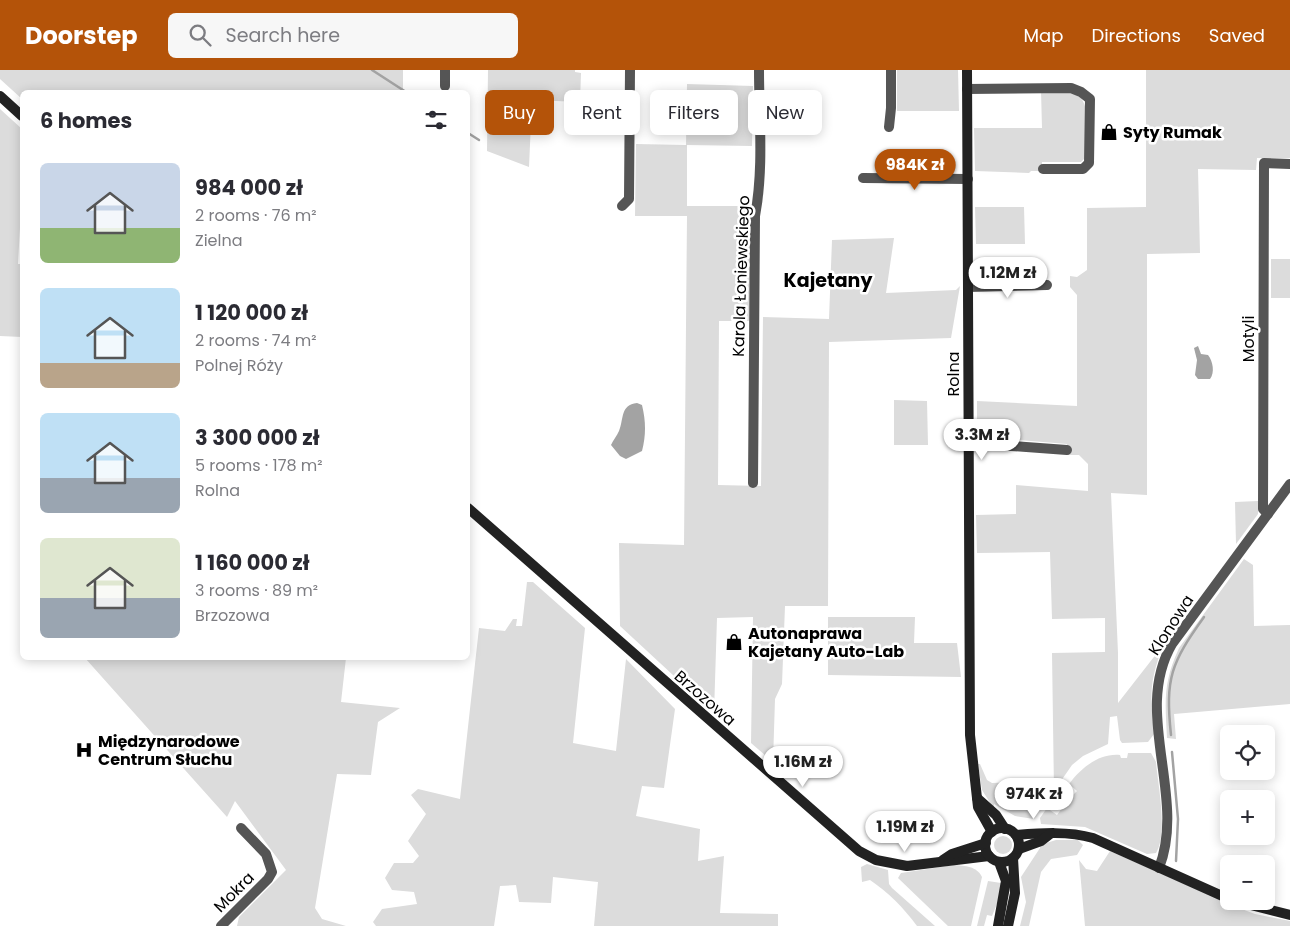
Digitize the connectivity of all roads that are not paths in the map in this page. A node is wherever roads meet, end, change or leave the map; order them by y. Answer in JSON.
{"nodes":[{"id":1,"x":445,"y":70,"type":"edge"},
{"id":2,"x":630,"y":70,"type":"edge"},
{"id":3,"x":760,"y":70,"type":"edge"},
{"id":4,"x":891,"y":70,"type":"edge"},
{"id":5,"x":967,"y":70,"type":"edge"},
{"id":6,"x":445,"y":86,"type":"dead end"},
{"id":7,"x":967,"y":88,"type":"junction"},
{"id":8,"x":0,"y":96,"type":"edge"},
{"id":9,"x":20,"y":114,"type":"edge"},
{"id":10,"x":888,"y":127,"type":"dead end"},
{"id":11,"x":1290,"y":164,"type":"edge"},
{"id":12,"x":1043,"y":169,"type":"dead end"},
{"id":13,"x":863,"y":178,"type":"dead end"},
{"id":14,"x":968,"y":179,"type":"junction"},
{"id":15,"x":622,"y":206,"type":"dead end"},
{"id":16,"x":1047,"y":285,"type":"dead end"},
{"id":17,"x":968,"y":287,"type":"junction"},
{"id":18,"x":969,"y":443,"type":"junction"},
{"id":19,"x":1066,"y":450,"type":"dead end"},
{"id":20,"x":752,"y":483,"type":"dead end"},
{"id":21,"x":1290,"y":484,"type":"edge"},
{"id":22,"x":470,"y":510,"type":"edge"},
{"id":23,"x":1268,"y":514,"type":"junction"},
{"id":24,"x":977,"y":798,"type":"junction"},
{"id":25,"x":241,"y":828,"type":"dead end"},
{"id":26,"x":1005,"y":828,"type":"junction"},
{"id":27,"x":992,"y":832,"type":"junction"},
{"id":28,"x":1050,"y":834,"type":"junction"},
{"id":29,"x":1016,"y":835,"type":"junction"},
{"id":30,"x":986,"y":843,"type":"junction"},
{"id":31,"x":1016,"y":854,"type":"junction"},
{"id":32,"x":989,"y":856,"type":"junction"},
{"id":33,"x":943,"y":860,"type":"junction"},
{"id":34,"x":999,"y":862,"type":"junction"},
{"id":35,"x":1159,"y":868,"type":"junction"},
{"id":36,"x":1220,"y":895,"type":"edge"},
{"id":37,"x":1270,"y":910,"type":"edge"},
{"id":38,"x":1290,"y":915,"type":"edge"},
{"id":39,"x":221,"y":926,"type":"edge"},
{"id":40,"x":998,"y":926,"type":"edge"},
{"id":41,"x":1008,"y":926,"type":"edge"}],
"edges":[{"from":1,"to":6,"type":"street"},
{"from":2,"to":15,"type":"street"},
{"from":3,"to":20,"type":"street","name":"Karola Łoniewskiego"},
{"from":4,"to":10,"type":"street"},
{"from":5,"to":7,"type":"street","name":"Rolna"},
{"from":7,"to":12,"type":"street"},
{"from":7,"to":14,"type":"street","name":"Rolna"},
{"from":8,"to":9,"type":"street"},
{"from":11,"to":23,"type":"street","name":"Motyli"},
{"from":13,"to":14,"type":"street"},
{"from":14,"to":17,"type":"street","name":"Rolna"},
{"from":16,"to":17,"type":"street"},
{"from":17,"to":18,"type":"street","name":"Rolna"},
{"from":18,"to":19,"type":"street"},
{"from":18,"to":24,"type":"street","name":"Rolna"},
{"from":21,"to":23,"type":"street","name":"Klonowa"},
{"from":22,"to":33,"type":"street","name":"Brzozowa"},
{"from":23,"to":35,"type":"street","name":"Klonowa"},
{"from":24,"to":26,"type":"street"},
{"from":24,"to":27,"type":"street","name":"Rolna"},
{"from":25,"to":39,"type":"street","name":"Mokra"},
{"from":26,"to":27,"type":"street"},
{"from":26,"to":29,"type":"street"},
{"from":27,"to":30,"type":"street"},
{"from":28,"to":29,"type":"street"},
{"from":28,"to":31,"type":"street"},
{"from":28,"to":35,"type":"street"},
{"from":29,"to":31,"type":"street"},
{"from":30,"to":32,"type":"street"},
{"from":30,"to":33,"type":"street","name":"Brzozowa"},
{"from":31,"to":34,"type":"street"},
{"from":31,"to":41,"type":"street"},
{"from":32,"to":33,"type":"street","name":"Brzozowa"},
{"from":32,"to":34,"type":"street"},
{"from":34,"to":40,"type":"street"},
{"from":35,"to":36,"type":"street"},
{"from":37,"to":38,"type":"street"}]}
